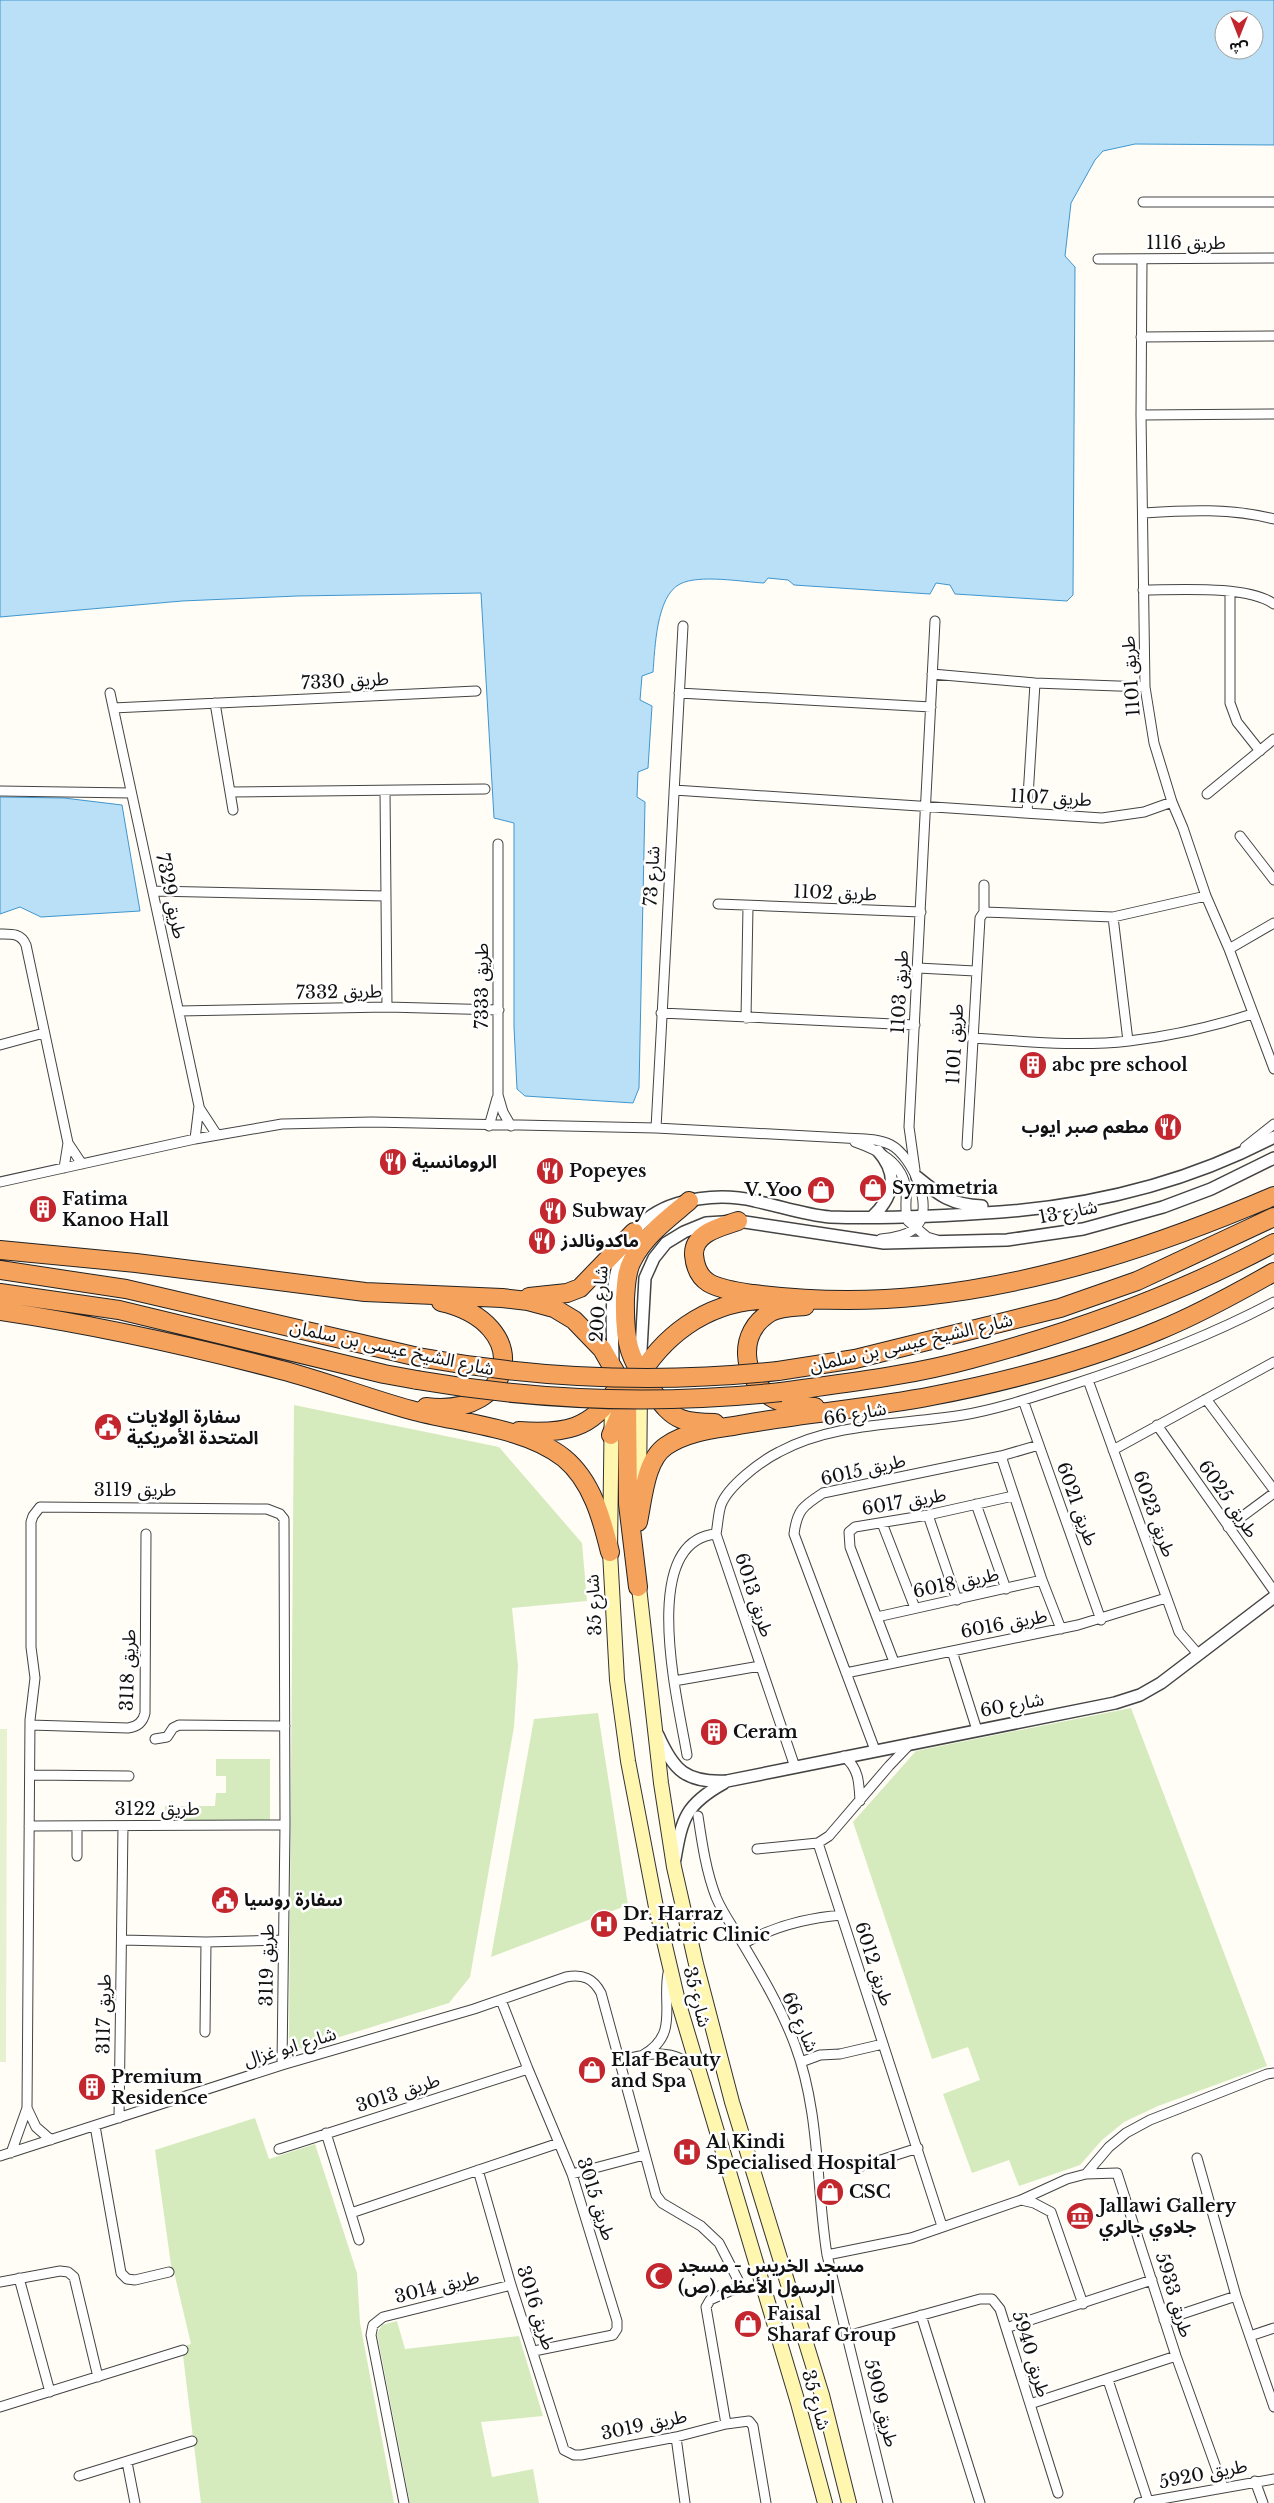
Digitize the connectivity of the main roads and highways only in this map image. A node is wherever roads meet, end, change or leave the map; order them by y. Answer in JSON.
{"nodes":[{"id":1,"x":1274,"y":1196,"type":"edge"},
{"id":2,"x":689,"y":1201,"type":"road end"},
{"id":3,"x":1274,"y":1217,"type":"edge"},
{"id":4,"x":738,"y":1221,"type":"road end"},
{"id":5,"x":634,"y":1232,"type":"road end"},
{"id":6,"x":1274,"y":1243,"type":"edge"},
{"id":7,"x":0,"y":1250,"type":"edge"},
{"id":8,"x":0,"y":1270,"type":"edge"},
{"id":9,"x":1274,"y":1272,"type":"edge"},
{"id":10,"x":0,"y":1293,"type":"edge"},
{"id":11,"x":407,"y":1295,"type":"junction"},
{"id":12,"x":502,"y":1298,"type":"junction"},
{"id":13,"x":781,"y":1298,"type":"junction"},
{"id":14,"x":835,"y":1300,"type":"junction"},
{"id":15,"x":0,"y":1311,"type":"edge"},
{"id":16,"x":638,"y":1360,"type":"junction"},
{"id":17,"x":617,"y":1374,"type":"junction"},
{"id":18,"x":367,"y":1396,"type":"junction"},
{"id":19,"x":619,"y":1398,"type":"junction"},
{"id":20,"x":857,"y":1408,"type":"junction"},
{"id":21,"x":775,"y":1419,"type":"junction"},
{"id":22,"x":494,"y":1429,"type":"junction"},
{"id":23,"x":611,"y":1435,"type":"joint"},
{"id":24,"x":638,"y":1522,"type":"junction"},
{"id":25,"x":610,"y":1552,"type":"junction"},
{"id":26,"x":638,"y":1587,"type":"junction"},
{"id":27,"x":825,"y":2503,"type":"edge"},
{"id":28,"x":849,"y":2503,"type":"edge"}],
"edges":[{"from":1,"to":14,"type":"highway"},
{"from":2,"to":16,"type":"highway"},
{"from":3,"to":8,"type":"highway","name":"شارع الشيخ عيسى بن سلمان","bridge":true},
{"from":4,"to":13,"type":"highway"},
{"from":5,"to":12,"type":"highway"},
{"from":6,"to":10,"type":"highway","name":"شارع الشيخ عيسى بن سلمان","bridge":true},
{"from":7,"to":11,"type":"highway"},
{"from":9,"to":20,"type":"highway"},
{"from":11,"to":12,"type":"highway"},
{"from":11,"to":18,"type":"highway"},
{"from":12,"to":17,"type":"highway"},
{"from":13,"to":14,"type":"highway"},
{"from":13,"to":16,"type":"highway"},
{"from":14,"to":20,"type":"highway"},
{"from":15,"to":18,"type":"highway"},
{"from":16,"to":17,"type":"highway"},
{"from":16,"to":19,"type":"highway"},
{"from":16,"to":21,"type":"highway"},
{"from":16,"to":24,"type":"main road","name":"شارع 35"},
{"from":17,"to":19,"type":"highway"},
{"from":18,"to":22,"type":"highway"},
{"from":19,"to":22,"type":"highway"},
{"from":19,"to":23,"type":"highway"},
{"from":19,"to":26,"type":"highway"},
{"from":20,"to":21,"type":"highway"},
{"from":21,"to":24,"type":"highway"},
{"from":22,"to":25,"type":"highway"},
{"from":23,"to":25,"type":"main road","name":"شارع 35"},
{"from":24,"to":26,"type":"main road","name":"شارع 35"},
{"from":25,"to":27,"type":"main road","name":"شارع 35"},
{"from":26,"to":28,"type":"main road","name":"شارع 35"}]}
